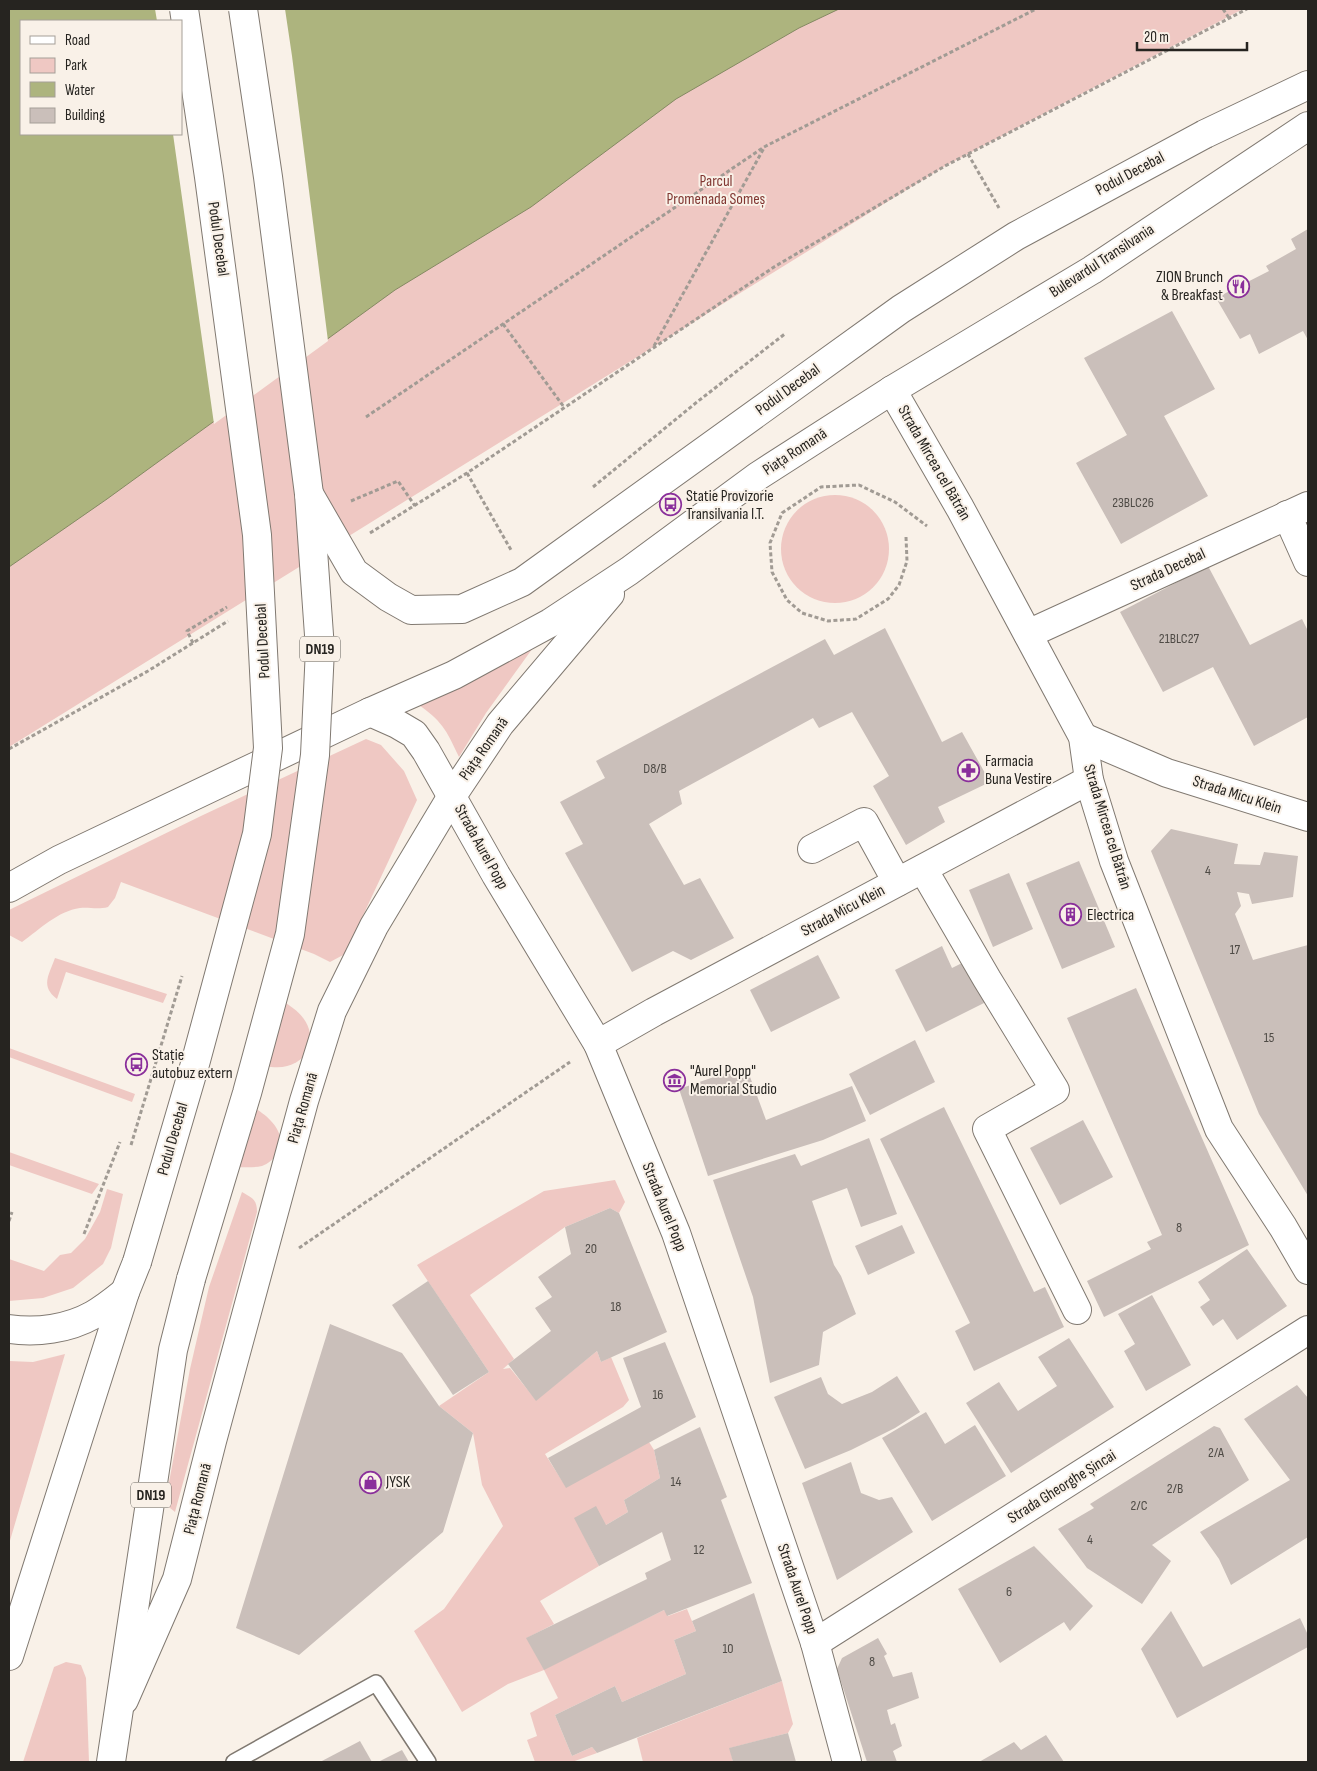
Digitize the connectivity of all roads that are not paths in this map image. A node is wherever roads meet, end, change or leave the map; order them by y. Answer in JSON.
{"nodes":[{"id":1,"x":184,"y":9,"type":"edge"},
{"id":2,"x":243,"y":9,"type":"edge"},
{"id":3,"x":1308,"y":85,"type":"edge"},
{"id":4,"x":1308,"y":126,"type":"edge"},
{"id":5,"x":892,"y":390,"type":"junction"},
{"id":6,"x":309,"y":494,"type":"junction"},
{"id":7,"x":1298,"y":510,"type":"edge"},
{"id":8,"x":1308,"y":562,"type":"edge"},
{"id":9,"x":629,"y":571,"type":"junction"},
{"id":10,"x":1028,"y":634,"type":"junction"},
{"id":11,"x":370,"y":712,"type":"junction"},
{"id":12,"x":1082,"y":737,"type":"junction"},
{"id":13,"x":1089,"y":780,"type":"junction"},
{"id":14,"x":452,"y":796,"type":"junction"},
{"id":15,"x":1308,"y":817,"type":"edge"},
{"id":16,"x":812,"y":849,"type":"dead end"},
{"id":17,"x":923,"y":869,"type":"junction"},
{"id":18,"x":897,"y":882,"type":"junction"},
{"id":19,"x":9,"y":888,"type":"edge"},
{"id":20,"x":598,"y":1044,"type":"junction"},
{"id":21,"x":1308,"y":1270,"type":"edge"},
{"id":22,"x":191,"y":1279,"type":"joint"},
{"id":23,"x":125,"y":1292,"type":"junction"},
{"id":24,"x":1077,"y":1310,"type":"dead end"},
{"id":25,"x":9,"y":1329,"type":"edge"},
{"id":26,"x":1308,"y":1330,"type":"edge"},
{"id":27,"x":815,"y":1644,"type":"junction"},
{"id":28,"x":9,"y":1656,"type":"edge"},
{"id":29,"x":119,"y":1713,"type":"junction"},
{"id":30,"x":111,"y":1762,"type":"edge"},
{"id":31,"x":234,"y":1762,"type":"edge"},
{"id":32,"x":428,"y":1762,"type":"edge"},
{"id":33,"x":848,"y":1762,"type":"edge"}],
"edges":[{"from":1,"to":23,"type":"street","name":"Podul Decebal","bridge":true},
{"from":2,"to":6,"type":"street","name":"Podul Decebal","number":"DN19","bridge":true},
{"from":3,"to":6,"type":"street","name":"Podul Decebal","bridge":true},
{"from":4,"to":5,"type":"street","name":"Bulevardul Transilvania"},
{"from":5,"to":9,"type":"street","name":"Piața Romană"},
{"from":5,"to":10,"type":"street","name":"Strada Mircea cel Bătrân"},
{"from":6,"to":22,"type":"street","name":"Podul Decebal","number":"DN19","bridge":true},
{"from":7,"to":8,"type":"street"},
{"from":7,"to":10,"type":"street","name":"Strada Decebal"},
{"from":9,"to":11,"type":"street","name":"Piața Romană"},
{"from":9,"to":14,"type":"street","name":"Piața Romană"},
{"from":10,"to":12,"type":"street","name":"Strada Mircea cel Bătrân"},
{"from":11,"to":14,"type":"street","name":"Strada Aurel Popp"},
{"from":11,"to":19,"type":"street","name":"Piața Romană"},
{"from":12,"to":13,"type":"street","name":"Strada Mircea cel Bătrân"},
{"from":12,"to":15,"type":"street","name":"Strada Micu Klein"},
{"from":13,"to":17,"type":"street","name":"Strada Micu Klein"},
{"from":13,"to":21,"type":"street","name":"Strada Mircea cel Bătrân"},
{"from":14,"to":20,"type":"street","name":"Strada Aurel Popp"},
{"from":14,"to":29,"type":"street","name":"Piața Romană"},
{"from":16,"to":18,"type":"street"},
{"from":17,"to":18,"type":"street","name":"Strada Micu Klein"},
{"from":17,"to":24,"type":"street"},
{"from":18,"to":20,"type":"street","name":"Strada Micu Klein"},
{"from":20,"to":27,"type":"street","name":"Strada Aurel Popp"},
{"from":22,"to":29,"type":"street","name":"Piața Romană","number":"DN19"},
{"from":23,"to":25,"type":"street"},
{"from":23,"to":28,"type":"street"},
{"from":26,"to":27,"type":"street","name":"Strada Gheorghe Șincai"},
{"from":27,"to":33,"type":"street","name":"Strada Aurel Popp"},
{"from":29,"to":30,"type":"street","name":"Piața Romană","number":"DN19"},
{"from":31,"to":32,"type":"lane"}]}
